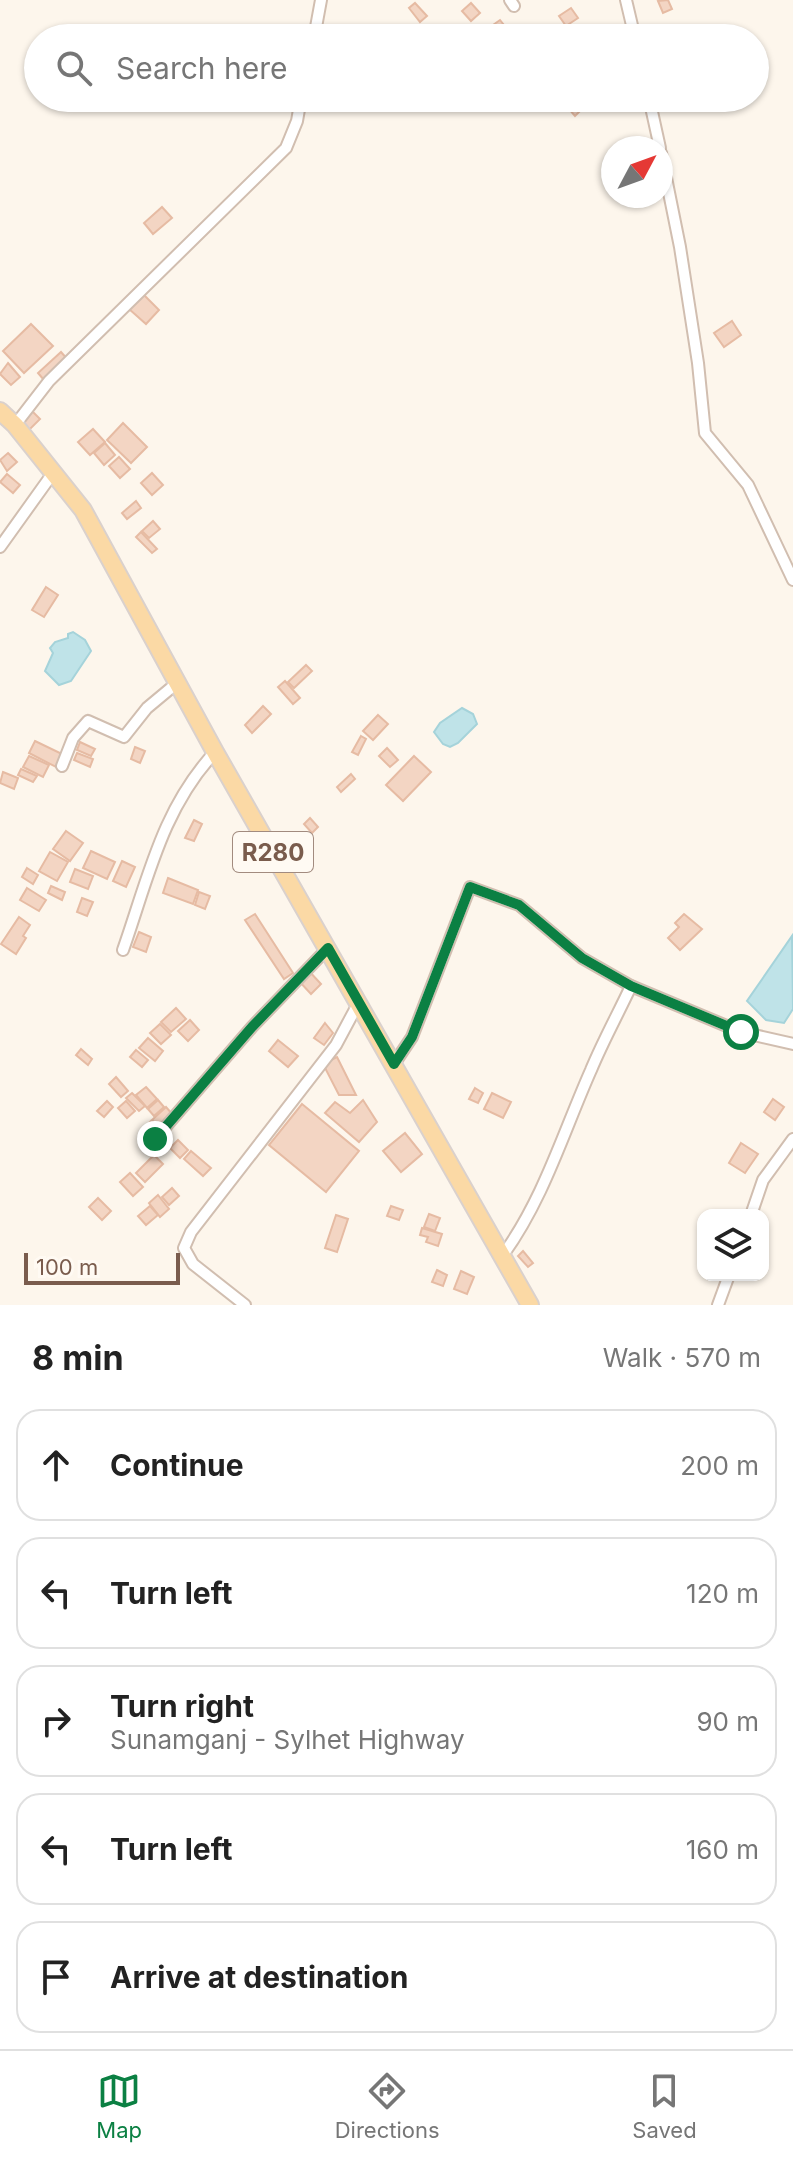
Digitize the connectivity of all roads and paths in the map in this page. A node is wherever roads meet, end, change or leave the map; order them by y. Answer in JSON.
{"nodes":[{"id":1,"x":321,"y":0,"type":"edge"},
{"id":2,"x":626,"y":0,"type":"edge"},
{"id":3,"x":317,"y":24,"type":"edge"},
{"id":4,"x":632,"y":24,"type":"edge"},
{"id":5,"x":299,"y":112,"type":"edge"},
{"id":6,"x":652,"y":112,"type":"edge"},
{"id":7,"x":657,"y":136,"type":"edge"},
{"id":8,"x":672,"y":208,"type":"edge"},
{"id":9,"x":0,"y":411,"type":"edge"},
{"id":10,"x":15,"y":425,"type":"junction"},
{"id":11,"x":53,"y":473,"type":"junction"},
{"id":12,"x":0,"y":547,"type":"edge"},
{"id":13,"x":793,"y":580,"type":"edge"},
{"id":14,"x":177,"y":683,"type":"junction"},
{"id":15,"x":215,"y":752,"type":"junction"},
{"id":16,"x":62,"y":766,"type":"dead end"},
{"id":17,"x":328,"y":948,"type":"junction"},
{"id":18,"x":123,"y":950,"type":"dead end"},
{"id":19,"x":631,"y":986,"type":"junction"},
{"id":20,"x":359,"y":1002,"type":"junction"},
{"id":21,"x":793,"y":1044,"type":"edge"},
{"id":22,"x":394,"y":1064,"type":"junction"},
{"id":23,"x":155,"y":1139,"type":"dead end"},
{"id":24,"x":793,"y":1139,"type":"edge"},
{"id":25,"x":753,"y":1209,"type":"edge"},
{"id":26,"x":503,"y":1255,"type":"junction"},
{"id":27,"x":727,"y":1281,"type":"edge"},
{"id":28,"x":245,"y":1305,"type":"edge"},
{"id":29,"x":530,"y":1305,"type":"edge"},
{"id":30,"x":718,"y":1305,"type":"edge"}],
"edges":[{"from":1,"to":3,"type":"street"},
{"from":2,"to":4,"type":"street"},
{"from":5,"to":10,"type":"street"},
{"from":6,"to":7,"type":"street"},
{"from":8,"to":13,"type":"street"},
{"from":9,"to":10,"type":"main road","number":"R280"},
{"from":10,"to":11,"type":"main road","number":"R280"},
{"from":11,"to":12,"type":"street"},
{"from":11,"to":14,"type":"main road","number":"R280"},
{"from":14,"to":15,"type":"main road","number":"R280"},
{"from":14,"to":16,"type":"street"},
{"from":15,"to":17,"type":"main road","number":"R280"},
{"from":15,"to":18,"type":"street"},
{"from":17,"to":20,"type":"main road","number":"R280"},
{"from":17,"to":23,"type":"street"},
{"from":19,"to":21,"type":"street"},
{"from":19,"to":22,"type":"street"},
{"from":19,"to":26,"type":"street"},
{"from":20,"to":22,"type":"main road","number":"R280"},
{"from":20,"to":28,"type":"street"},
{"from":22,"to":26,"type":"main road","number":"R280"},
{"from":24,"to":25,"type":"street"},
{"from":26,"to":29,"type":"main road","number":"R280"},
{"from":27,"to":30,"type":"street"}]}
